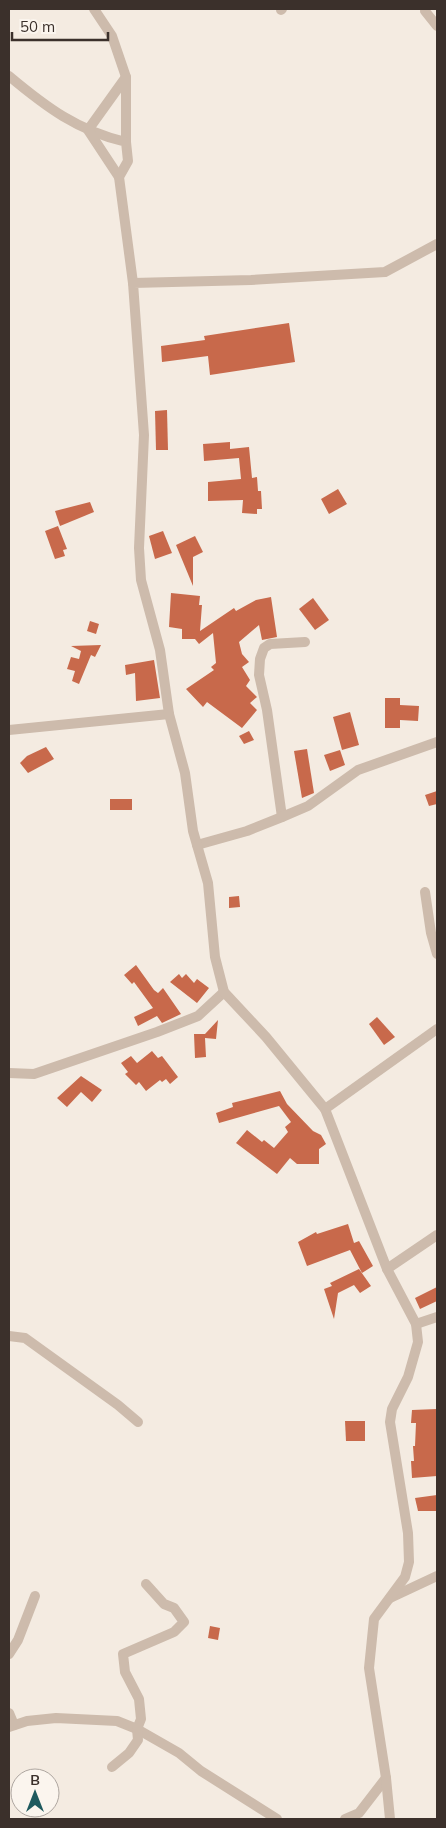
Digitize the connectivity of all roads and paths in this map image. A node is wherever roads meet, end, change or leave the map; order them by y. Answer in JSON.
{"nodes":[{"id":1,"x":94,"y":9,"type":"edge"},
{"id":2,"x":423,"y":10,"type":"edge"},
{"id":3,"x":437,"y":16,"type":"edge"},
{"id":4,"x":437,"y":26,"type":"edge"},
{"id":5,"x":9,"y":76,"type":"edge"},
{"id":6,"x":126,"y":77,"type":"junction"},
{"id":7,"x":88,"y":130,"type":"junction"},
{"id":8,"x":126,"y":142,"type":"junction"},
{"id":9,"x":119,"y":177,"type":"junction"},
{"id":10,"x":437,"y":244,"type":"edge"},
{"id":11,"x":132,"y":282,"type":"junction"},
{"id":12,"x":305,"y":642,"type":"dead end"},
{"id":13,"x":169,"y":714,"type":"junction"},
{"id":14,"x":9,"y":730,"type":"edge"},
{"id":15,"x":437,"y":742,"type":"edge"},
{"id":16,"x":282,"y":818,"type":"junction"},
{"id":17,"x":197,"y":845,"type":"junction"},
{"id":18,"x":425,"y":892,"type":"dead end"},
{"id":19,"x":437,"y":954,"type":"edge"},
{"id":20,"x":224,"y":992,"type":"junction"},
{"id":21,"x":437,"y":1029,"type":"edge"},
{"id":22,"x":9,"y":1073,"type":"edge"},
{"id":23,"x":325,"y":1109,"type":"junction"},
{"id":24,"x":437,"y":1235,"type":"edge"},
{"id":25,"x":387,"y":1269,"type":"junction"},
{"id":26,"x":437,"y":1317,"type":"edge"},
{"id":27,"x":416,"y":1324,"type":"junction"},
{"id":28,"x":9,"y":1336,"type":"edge"},
{"id":29,"x":138,"y":1422,"type":"dead end"},
{"id":30,"x":437,"y":1576,"type":"edge"},
{"id":31,"x":146,"y":1584,"type":"dead end"},
{"id":32,"x":35,"y":1596,"type":"dead end"},
{"id":33,"x":389,"y":1598,"type":"junction"},
{"id":34,"x":9,"y":1654,"type":"edge"},
{"id":35,"x":9,"y":1714,"type":"edge"},
{"id":36,"x":11,"y":1726,"type":"edge"},
{"id":37,"x":137,"y":1729,"type":"junction"},
{"id":38,"x":112,"y":1768,"type":"dead end"},
{"id":39,"x":386,"y":1778,"type":"junction"},
{"id":40,"x":277,"y":1819,"type":"edge"},
{"id":41,"x":345,"y":1819,"type":"edge"},
{"id":42,"x":390,"y":1819,"type":"edge"}],
"edges":[{"from":1,"to":6,"type":"street"},
{"from":2,"to":3,"type":"street"},
{"from":2,"to":4,"type":"street"},
{"from":5,"to":7,"type":"street"},
{"from":6,"to":7,"type":"street"},
{"from":6,"to":8,"type":"street"},
{"from":7,"to":8,"type":"street"},
{"from":7,"to":9,"type":"street"},
{"from":8,"to":9,"type":"street"},
{"from":9,"to":11,"type":"street"},
{"from":10,"to":11,"type":"street"},
{"from":11,"to":13,"type":"street"},
{"from":12,"to":16,"type":"street"},
{"from":13,"to":14,"type":"street"},
{"from":13,"to":17,"type":"street"},
{"from":15,"to":16,"type":"street"},
{"from":16,"to":17,"type":"street"},
{"from":17,"to":20,"type":"street"},
{"from":18,"to":19,"type":"street"},
{"from":20,"to":22,"type":"street"},
{"from":20,"to":23,"type":"street"},
{"from":21,"to":23,"type":"street"},
{"from":23,"to":25,"type":"street"},
{"from":24,"to":25,"type":"street"},
{"from":25,"to":27,"type":"street"},
{"from":26,"to":27,"type":"street"},
{"from":27,"to":33,"type":"street"},
{"from":28,"to":29,"type":"street"},
{"from":30,"to":33,"type":"street"},
{"from":31,"to":37,"type":"street"},
{"from":32,"to":34,"type":"street"},
{"from":33,"to":39,"type":"street"},
{"from":35,"to":36,"type":"street"},
{"from":36,"to":37,"type":"street"},
{"from":37,"to":38,"type":"street"},
{"from":37,"to":40,"type":"street"},
{"from":39,"to":41,"type":"street"},
{"from":39,"to":42,"type":"street"}]}
